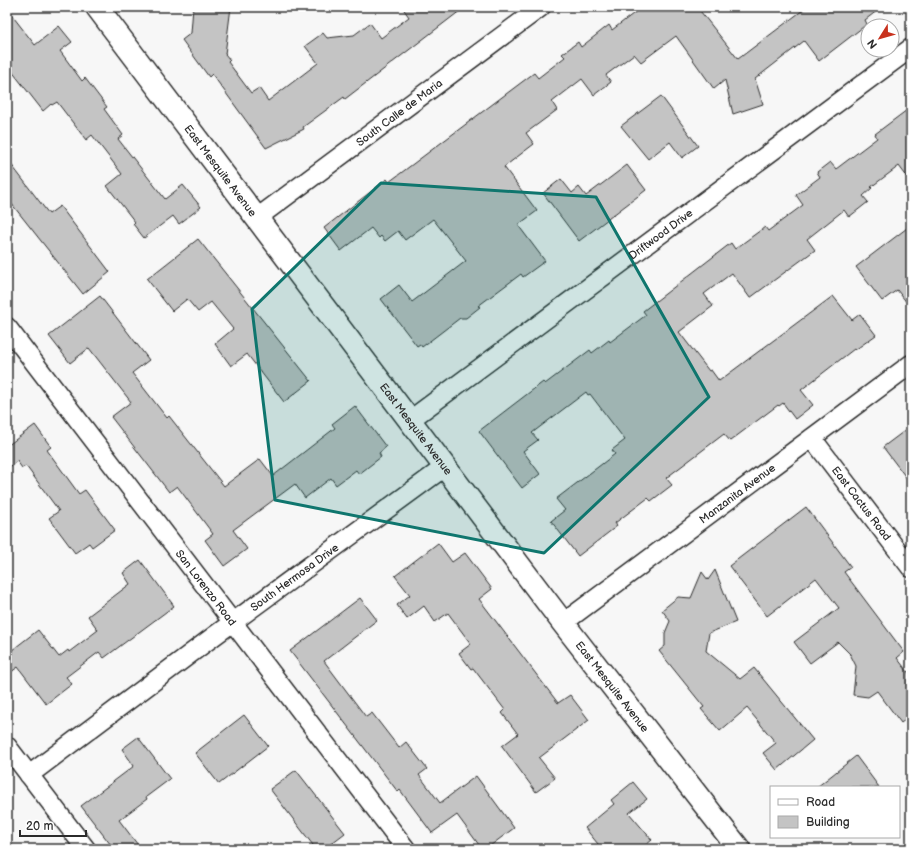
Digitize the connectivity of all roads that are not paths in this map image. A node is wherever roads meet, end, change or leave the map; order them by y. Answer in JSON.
{"nodes":[{"id":1,"x":97,"y":7,"type":"edge"},
{"id":2,"x":541,"y":7,"type":"edge"},
{"id":3,"x":911,"y":48,"type":"edge"},
{"id":4,"x":257,"y":218,"type":"junction"},
{"id":5,"x":7,"y":327,"type":"edge"},
{"id":6,"x":911,"y":364,"type":"edge"},
{"id":7,"x":410,"y":420,"type":"junction"},
{"id":8,"x":812,"y":438,"type":"junction"},
{"id":9,"x":446,"y":466,"type":"junction"},
{"id":10,"x":911,"y":568,"type":"edge"},
{"id":11,"x":233,"y":622,"type":"junction"},
{"id":12,"x":563,"y":623,"type":"junction"},
{"id":13,"x":7,"y":746,"type":"edge"},
{"id":14,"x":29,"y":775,"type":"junction"},
{"id":15,"x":86,"y":849,"type":"edge"},
{"id":16,"x":406,"y":849,"type":"edge"},
{"id":17,"x":739,"y":849,"type":"edge"}],
"edges":[{"from":1,"to":4,"type":"street","name":"East Mesquite Avenue"},
{"from":2,"to":4,"type":"street","name":"South Calle de Maria"},
{"from":3,"to":7,"type":"street","name":"Driftwood Drive"},
{"from":4,"to":7,"type":"street","name":"East Mesquite Avenue"},
{"from":5,"to":11,"type":"street","name":"San Lorenzo Road"},
{"from":6,"to":8,"type":"street","name":"Manzanita Avenue"},
{"from":7,"to":9,"type":"street","name":"East Mesquite Avenue"},
{"from":8,"to":10,"type":"street","name":"East Cactus Road"},
{"from":8,"to":12,"type":"street","name":"Manzanita Avenue"},
{"from":9,"to":11,"type":"street","name":"South Hermosa Drive"},
{"from":9,"to":12,"type":"street","name":"East Mesquite Avenue"},
{"from":11,"to":14,"type":"street","name":"South Hermosa Drive"},
{"from":11,"to":16,"type":"street","name":"San Lorenzo Road"},
{"from":12,"to":17,"type":"street","name":"East Mesquite Avenue"},
{"from":13,"to":14,"type":"street"},
{"from":14,"to":15,"type":"street"}]}
